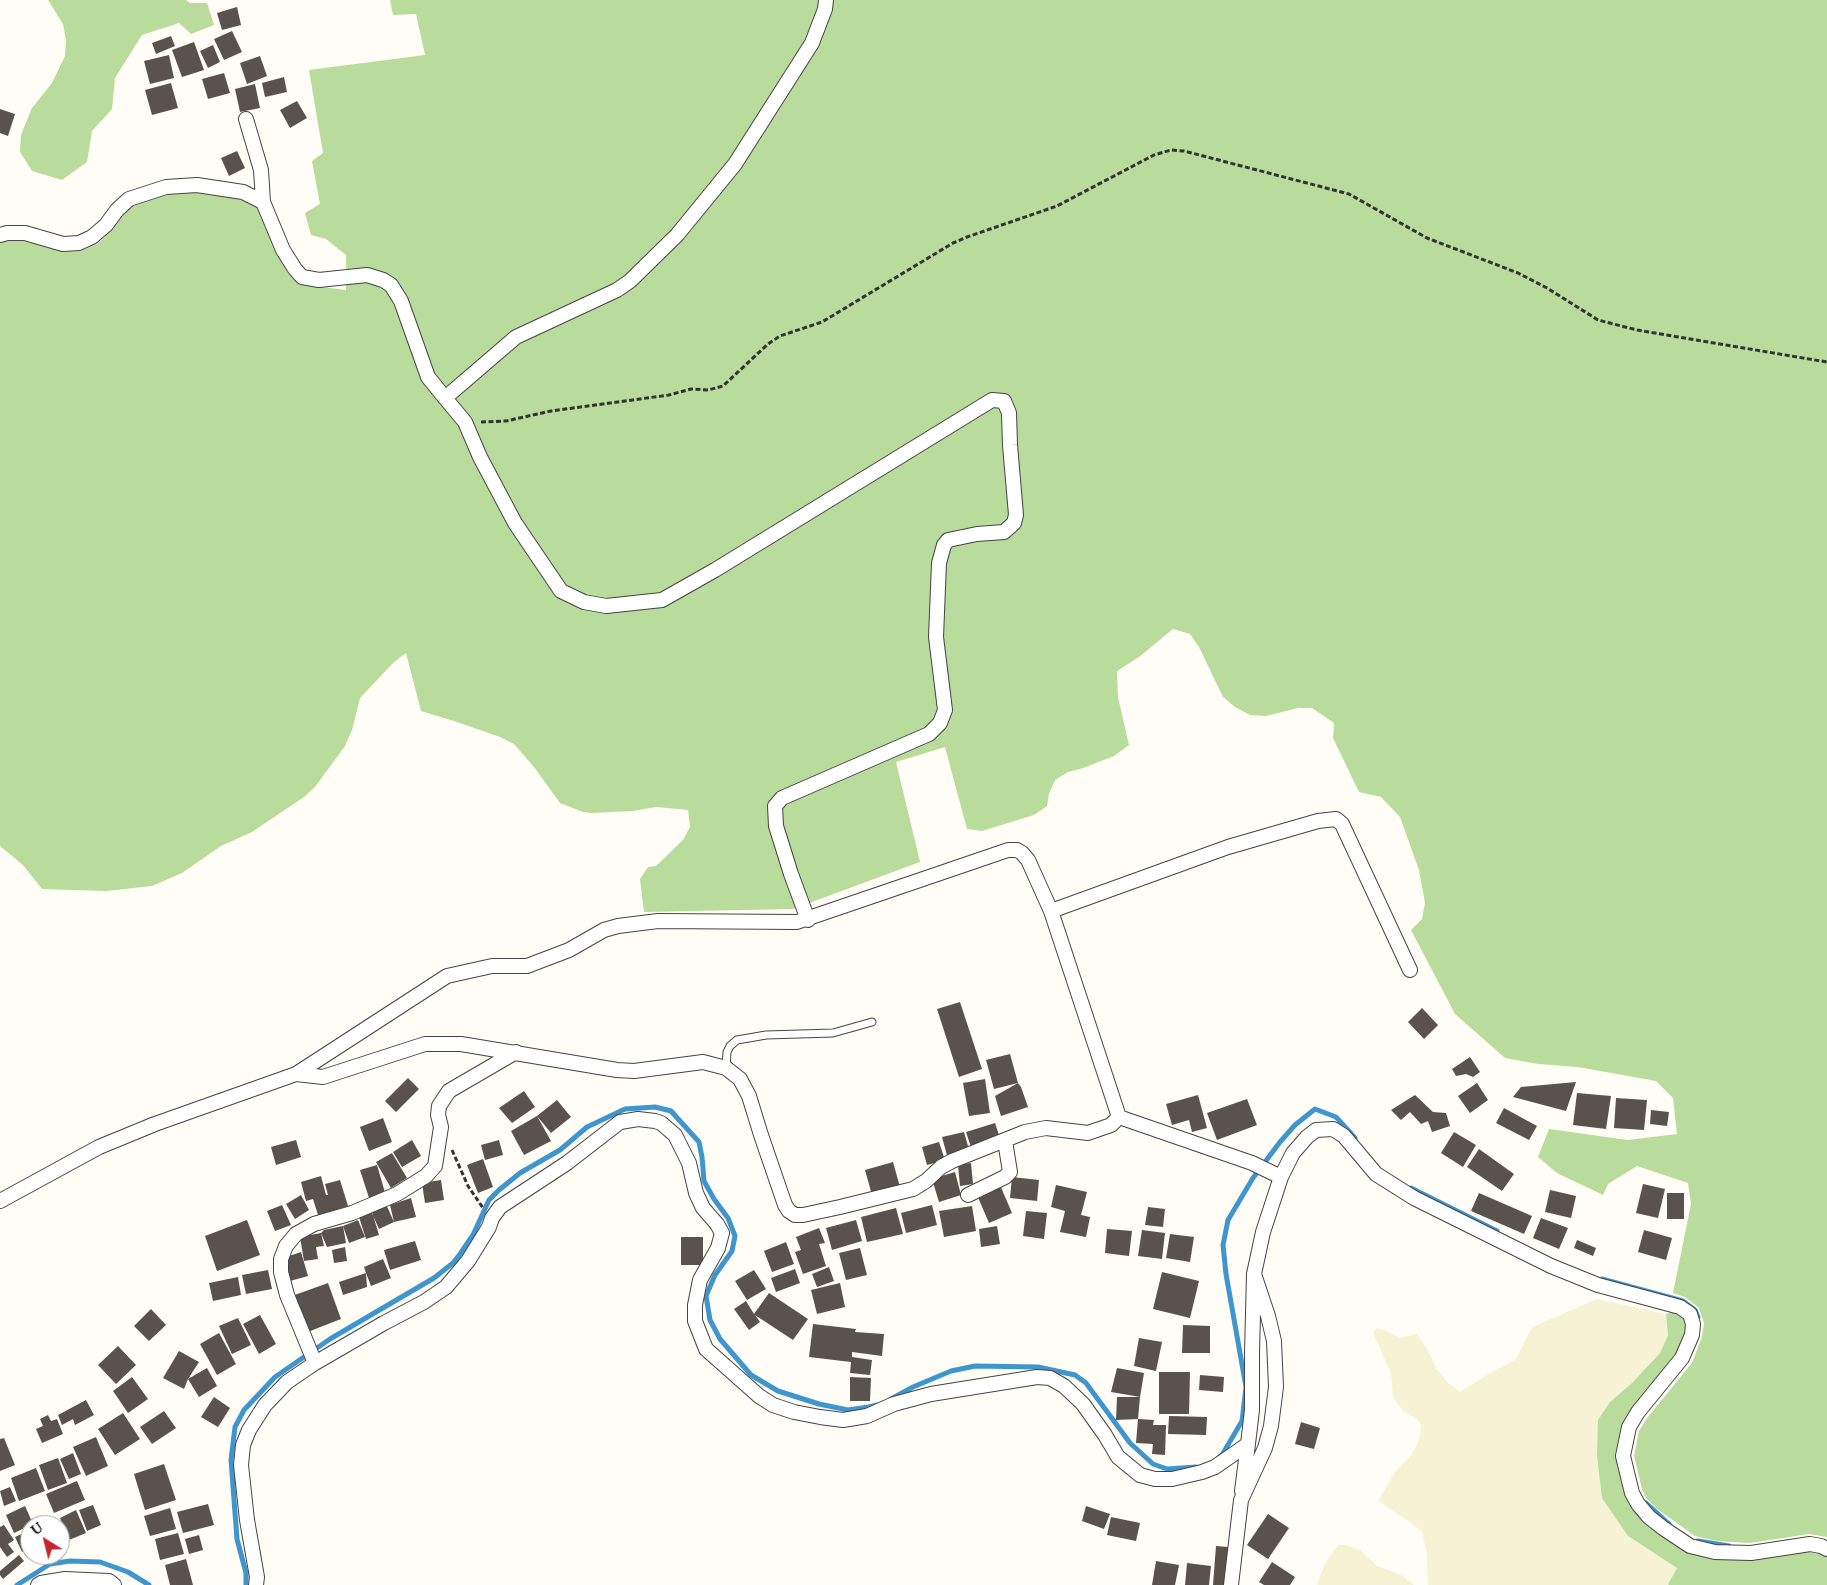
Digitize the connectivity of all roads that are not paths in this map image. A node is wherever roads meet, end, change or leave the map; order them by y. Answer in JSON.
{"nodes":[{"id":1,"x":826,"y":0,"type":"edge"},
{"id":2,"x":246,"y":119,"type":"dead end"},
{"id":3,"x":263,"y":202,"type":"junction"},
{"id":4,"x":0,"y":234,"type":"edge"},
{"id":5,"x":445,"y":398,"type":"junction"},
{"id":6,"x":1051,"y":911,"type":"junction"},
{"id":7,"x":808,"y":920,"type":"junction"},
{"id":8,"x":1410,"y":970,"type":"dead end"},
{"id":9,"x":872,"y":1022,"type":"dead end"},
{"id":10,"x":516,"y":1052,"type":"junction"},
{"id":11,"x":726,"y":1068,"type":"junction"},
{"id":12,"x":296,"y":1074,"type":"junction"},
{"id":13,"x":1119,"y":1117,"type":"junction"},
{"id":14,"x":1005,"y":1141,"type":"junction"},
{"id":15,"x":1282,"y":1177,"type":"junction"},
{"id":16,"x":968,"y":1195,"type":"dead end"},
{"id":17,"x":0,"y":1200,"type":"edge"},
{"id":18,"x":1254,"y":1274,"type":"junction"},
{"id":19,"x":312,"y":1357,"type":"junction"},
{"id":20,"x":1248,"y":1444,"type":"junction"},
{"id":21,"x":1241,"y":1500,"type":"junction"},
{"id":22,"x":1827,"y":1549,"type":"edge"},
{"id":23,"x":38,"y":1585,"type":"edge"},
{"id":24,"x":114,"y":1585,"type":"edge"},
{"id":25,"x":256,"y":1585,"type":"edge"},
{"id":26,"x":1231,"y":1585,"type":"edge"}],
"edges":[{"from":1,"to":5,"type":"street"},
{"from":2,"to":3,"type":"street"},
{"from":3,"to":4,"type":"street"},
{"from":3,"to":5,"type":"street"},
{"from":5,"to":7,"type":"street"},
{"from":6,"to":7,"type":"street"},
{"from":6,"to":8,"type":"street"},
{"from":6,"to":13,"type":"street"},
{"from":7,"to":12,"type":"street"},
{"from":9,"to":11,"type":"lane"},
{"from":10,"to":11,"type":"street"},
{"from":10,"to":12,"type":"street"},
{"from":10,"to":19,"type":"street"},
{"from":11,"to":14,"type":"street"},
{"from":12,"to":17,"type":"street"},
{"from":13,"to":14,"type":"street"},
{"from":13,"to":15,"type":"street"},
{"from":14,"to":16,"type":"street"},
{"from":15,"to":18,"type":"street"},
{"from":15,"to":22,"type":"street"},
{"from":18,"to":20,"type":"street"},
{"from":18,"to":21,"type":"street"},
{"from":19,"to":20,"type":"street"},
{"from":19,"to":25,"type":"street"},
{"from":20,"to":21,"type":"street"},
{"from":21,"to":26,"type":"street"},
{"from":23,"to":24,"type":"street"}]}
